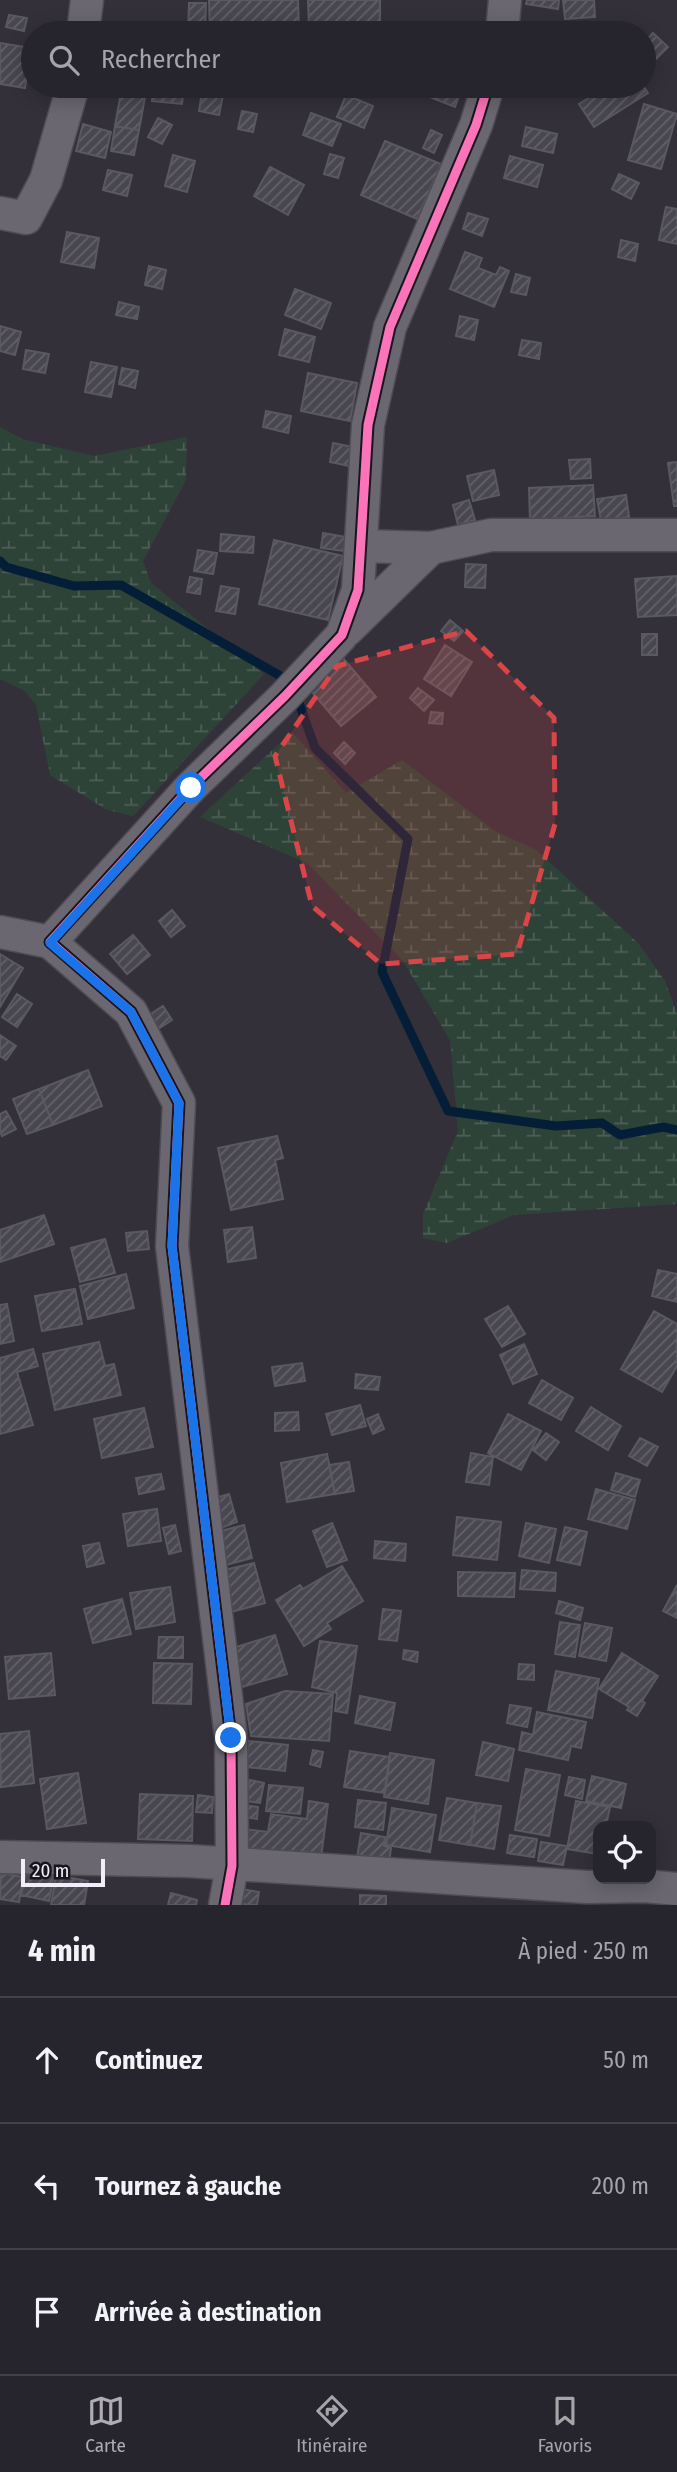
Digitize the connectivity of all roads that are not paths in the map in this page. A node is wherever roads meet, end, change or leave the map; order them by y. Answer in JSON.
{"nodes":[{"id":1,"x":87,"y":0,"type":"edge"},
{"id":2,"x":505,"y":0,"type":"edge"},
{"id":3,"x":84,"y":21,"type":"edge"},
{"id":4,"x":503,"y":21,"type":"edge"},
{"id":5,"x":70,"y":98,"type":"edge"},
{"id":6,"x":484,"y":98,"type":"edge"},
{"id":7,"x":0,"y":213,"type":"edge"},
{"id":8,"x":677,"y":535,"type":"edge"},
{"id":9,"x":362,"y":547,"type":"junction"},
{"id":10,"x":431,"y":548,"type":"junction"},
{"id":11,"x":342,"y":635,"type":"junction"},
{"id":12,"x":0,"y":932,"type":"edge"},
{"id":13,"x":50,"y":943,"type":"junction"},
{"id":14,"x":0,"y":1857,"type":"edge"},
{"id":15,"x":232,"y":1866,"type":"junction"},
{"id":16,"x":677,"y":1889,"type":"edge"},
{"id":17,"x":225,"y":1905,"type":"edge"}],
"edges":[{"from":1,"to":3,"type":"street"},
{"from":2,"to":4,"type":"street"},
{"from":5,"to":7,"type":"street"},
{"from":6,"to":9,"type":"street"},
{"from":8,"to":10,"type":"street"},
{"from":9,"to":10,"type":"street"},
{"from":9,"to":11,"type":"street"},
{"from":10,"to":11,"type":"street"},
{"from":11,"to":13,"type":"street"},
{"from":12,"to":13,"type":"street"},
{"from":13,"to":15,"type":"street"},
{"from":14,"to":15,"type":"street"},
{"from":15,"to":16,"type":"street"},
{"from":15,"to":17,"type":"street"}]}
